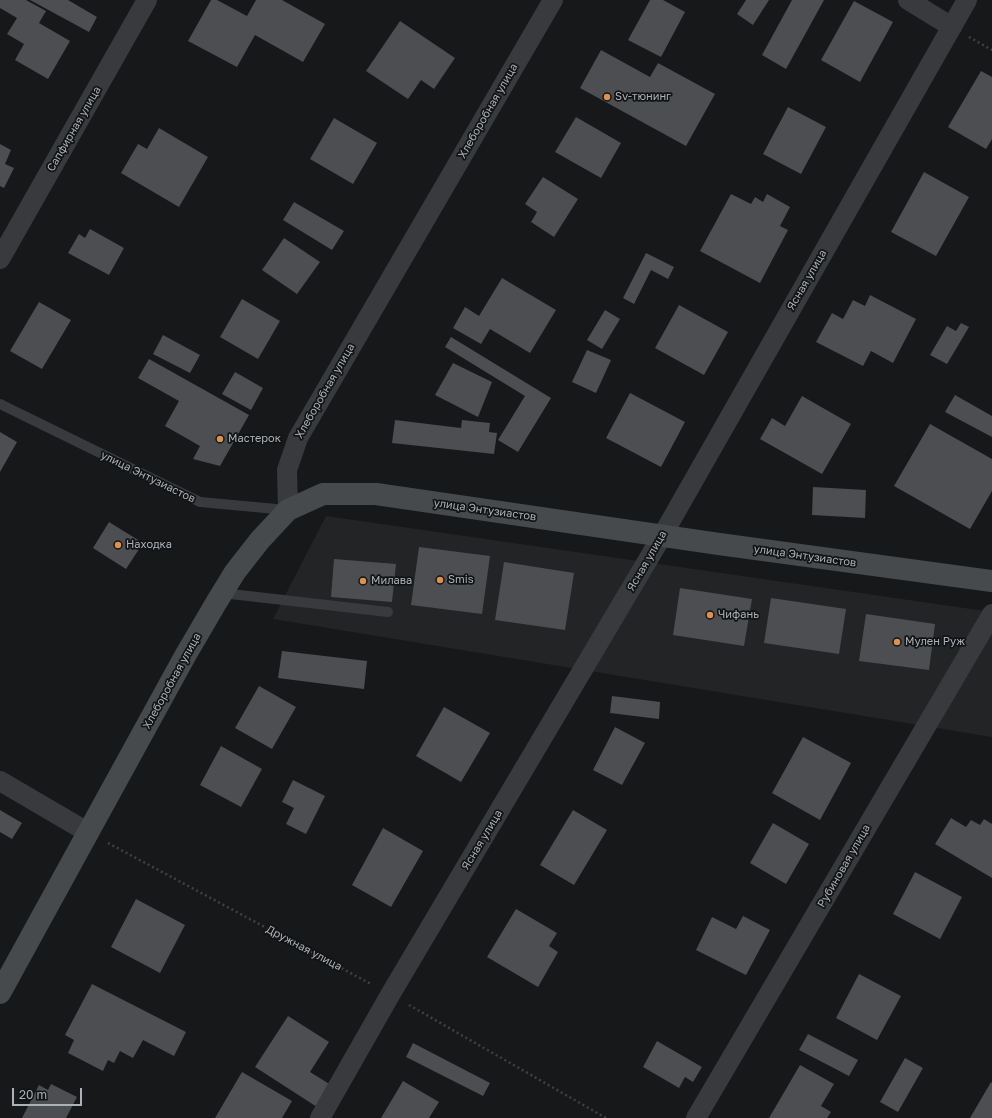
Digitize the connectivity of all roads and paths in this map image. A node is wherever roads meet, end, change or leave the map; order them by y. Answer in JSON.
{"nodes":[{"id":1,"x":147,"y":0,"type":"edge"},
{"id":2,"x":553,"y":0,"type":"edge"},
{"id":3,"x":908,"y":0,"type":"edge"},
{"id":4,"x":967,"y":0,"type":"edge"},
{"id":5,"x":952,"y":27,"type":"junction"},
{"id":6,"x":0,"y":259,"type":"edge"},
{"id":7,"x":0,"y":404,"type":"edge"},
{"id":8,"x":288,"y":510,"type":"junction"},
{"id":9,"x":662,"y":536,"type":"junction"},
{"id":10,"x":992,"y":582,"type":"edge"},
{"id":11,"x":222,"y":593,"type":"junction"},
{"id":12,"x":388,"y":612,"type":"dead end"},
{"id":13,"x":992,"y":614,"type":"edge"},
{"id":14,"x":0,"y":781,"type":"edge"},
{"id":15,"x":89,"y":833,"type":"junction"},
{"id":16,"x":0,"y":993,"type":"edge"},
{"id":17,"x":390,"y":994,"type":"junction"},
{"id":18,"x":320,"y":1118,"type":"edge"},
{"id":19,"x":606,"y":1118,"type":"edge"},
{"id":20,"x":696,"y":1118,"type":"edge"}],
"edges":[{"from":1,"to":6,"type":"street","name":"Сапфирная улица"},
{"from":2,"to":8,"type":"street","name":"Хлеборобная улица"},
{"from":3,"to":5,"type":"street"},
{"from":4,"to":5,"type":"street","name":"Ясная улица"},
{"from":5,"to":9,"type":"street","name":"Ясная улица"},
{"from":7,"to":8,"type":"lane","name":"улица Энтузиастов"},
{"from":8,"to":9,"type":"street","name":"улица Энтузиастов"},
{"from":8,"to":11,"type":"street","name":"Хлеборобная улица"},
{"from":9,"to":10,"type":"street","name":"улица Энтузиастов"},
{"from":9,"to":17,"type":"street","name":"Ясная улица"},
{"from":11,"to":12,"type":"lane"},
{"from":11,"to":15,"type":"street","name":"Хлеборобная улица"},
{"from":13,"to":20,"type":"street","name":"Рубиновая улица"},
{"from":14,"to":15,"type":"street"},
{"from":15,"to":16,"type":"street","name":"Хлеборобная улица"},
{"from":15,"to":17,"type":"path","name":"Дружная улица"},
{"from":17,"to":18,"type":"street","name":"Ясная улица"},
{"from":17,"to":19,"type":"path","name":"Дружная улица"}]}
